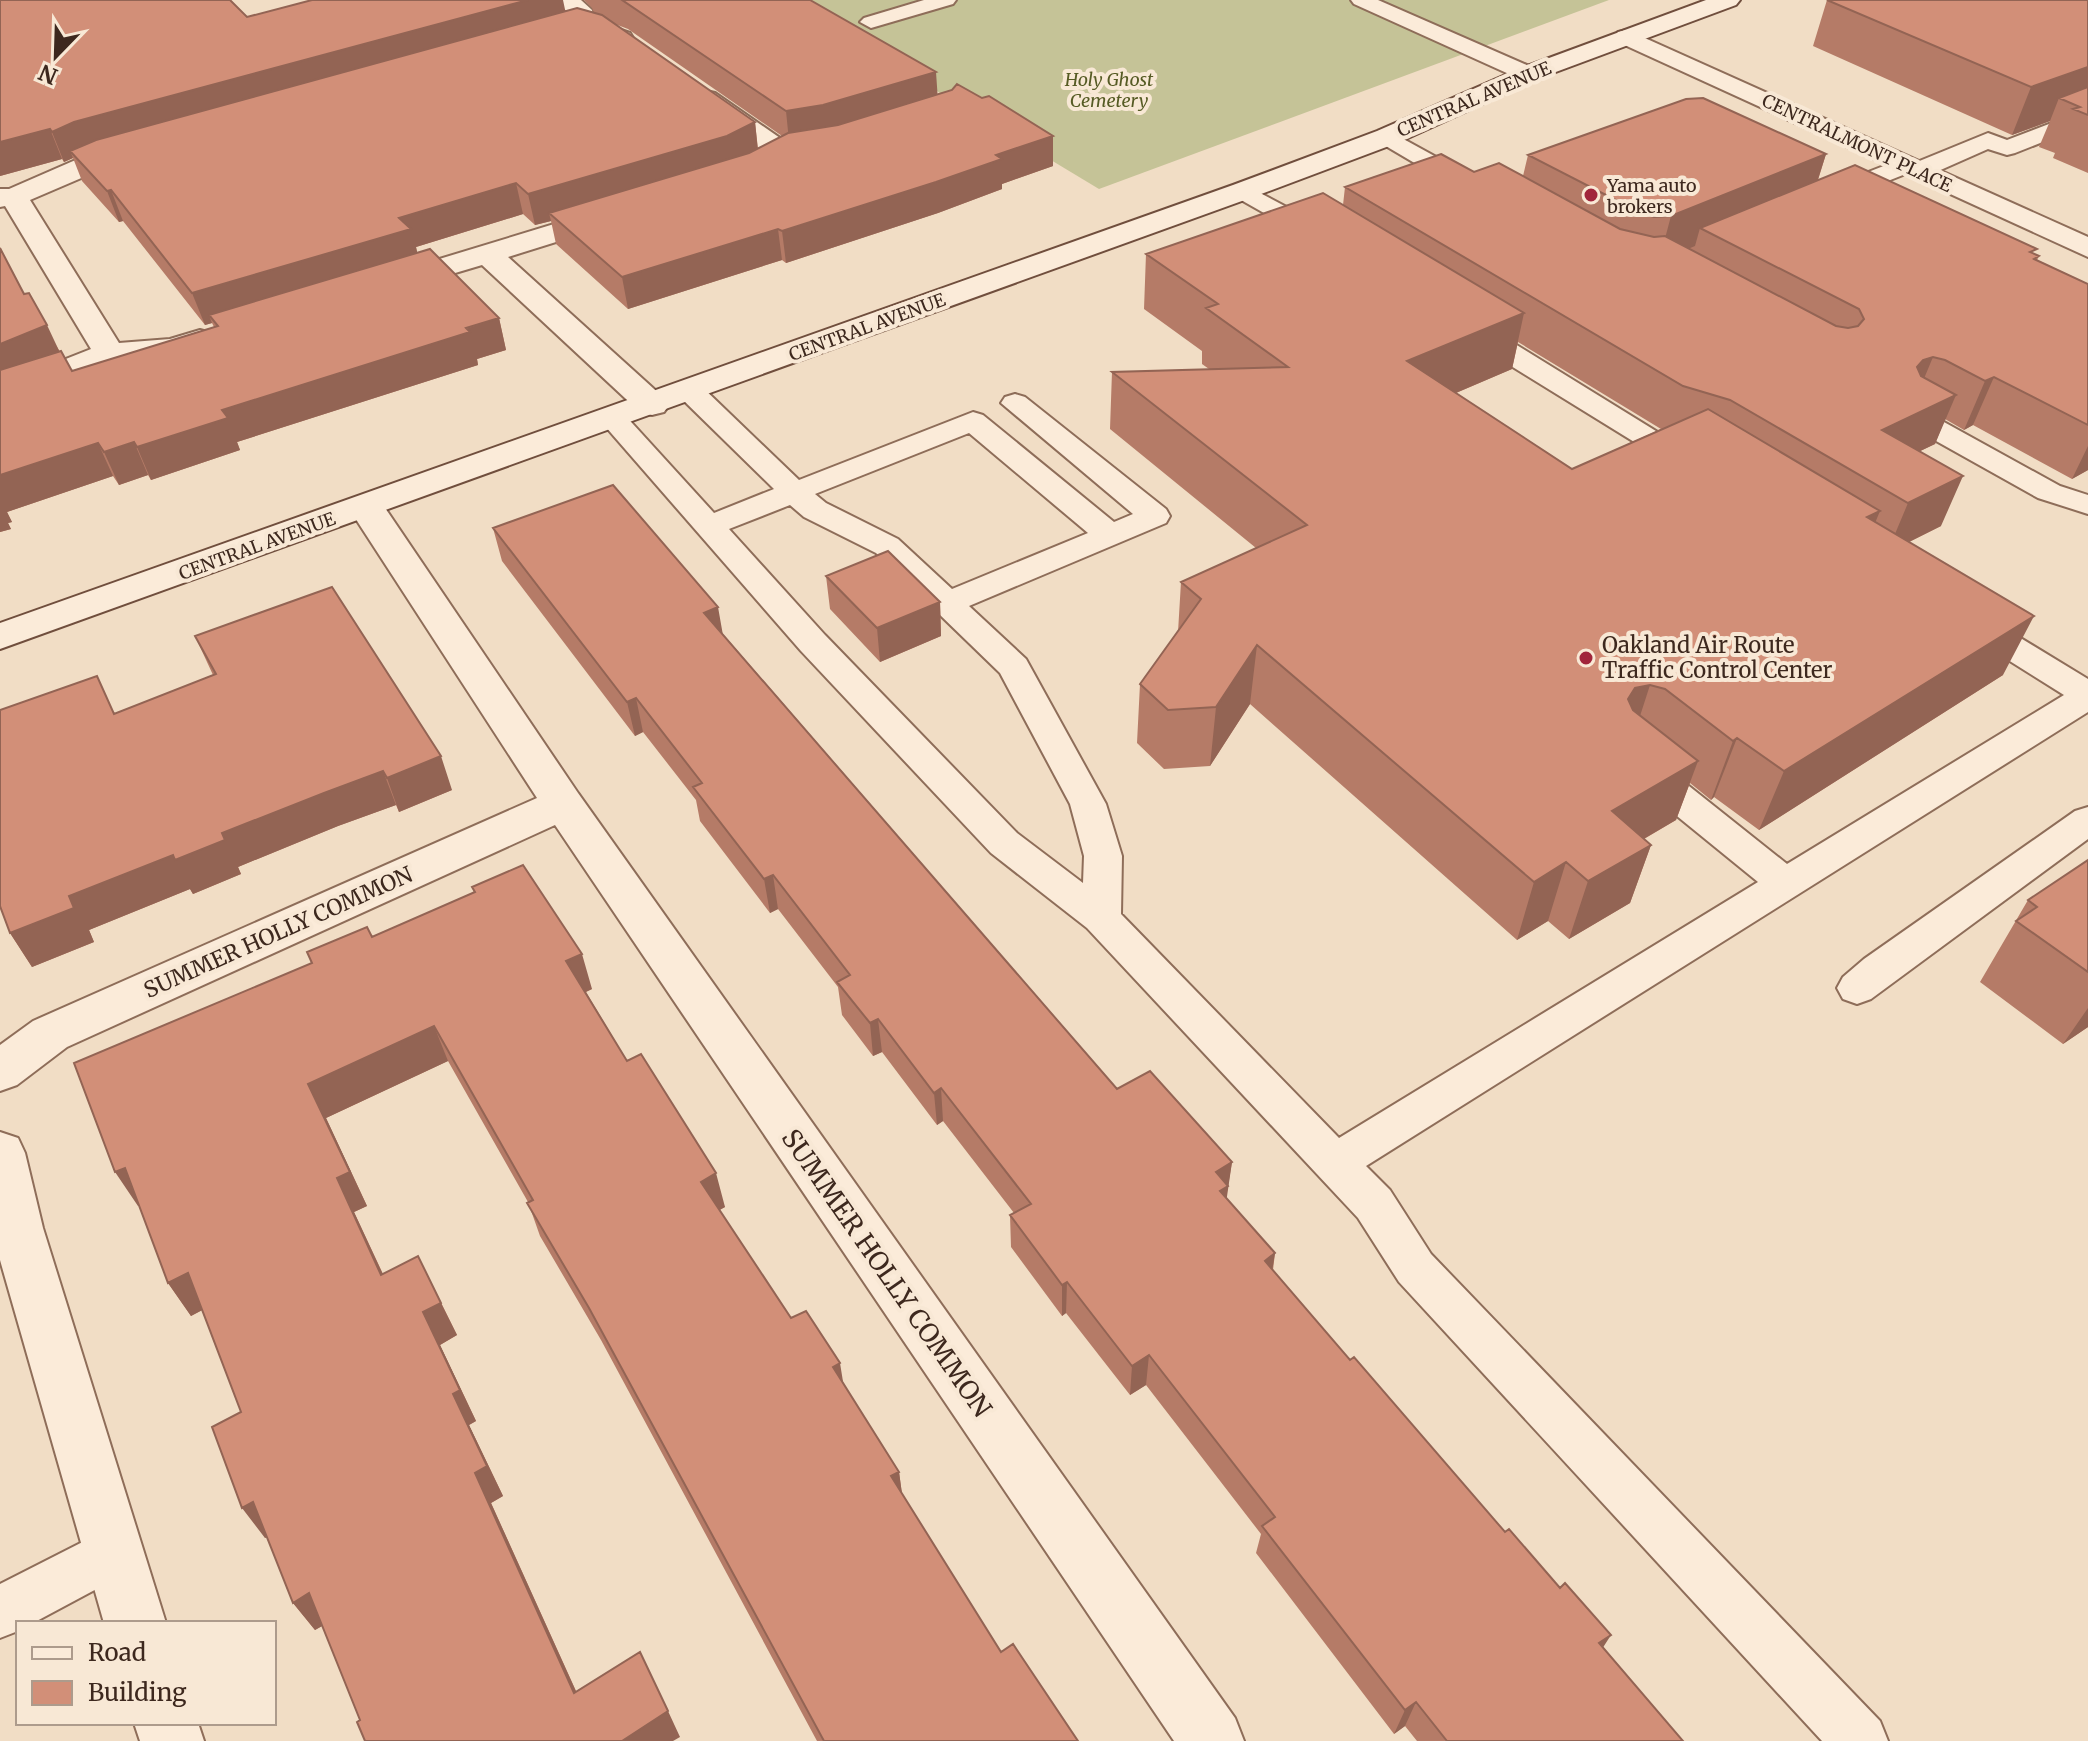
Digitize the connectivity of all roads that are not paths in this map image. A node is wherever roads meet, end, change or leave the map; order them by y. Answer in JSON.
{"nodes":[{"id":1,"x":565,"y":0,"type":"edge"},
{"id":2,"x":946,"y":0,"type":"edge"},
{"id":3,"x":1361,"y":0,"type":"edge"},
{"id":4,"x":1728,"y":0,"type":"edge"},
{"id":5,"x":871,"y":22,"type":"dead end"},
{"id":6,"x":583,"y":25,"type":"junction"},
{"id":7,"x":553,"y":34,"type":"edge"},
{"id":8,"x":1627,"y":37,"type":"junction"},
{"id":9,"x":643,"y":54,"type":"edge"},
{"id":10,"x":1528,"y":74,"type":"junction"},
{"id":11,"x":681,"y":81,"type":"edge"},
{"id":12,"x":2088,"y":116,"type":"edge"},
{"id":13,"x":1387,"y":137,"type":"junction"},
{"id":14,"x":157,"y":144,"type":"edge"},
{"id":15,"x":814,"y":148,"type":"edge"},
{"id":16,"x":783,"y":153,"type":"junction"},
{"id":17,"x":755,"y":167,"type":"edge"},
{"id":18,"x":1912,"y":168,"type":"junction"},
{"id":19,"x":1805,"y":182,"type":"edge"},
{"id":20,"x":1243,"y":191,"type":"junction"},
{"id":21,"x":1489,"y":192,"type":"edge"},
{"id":22,"x":7,"y":198,"type":"edge"},
{"id":23,"x":1827,"y":201,"type":"junction"},
{"id":24,"x":637,"y":207,"type":"edge"},
{"id":25,"x":1867,"y":211,"type":"edge"},
{"id":26,"x":1338,"y":246,"type":"edge"},
{"id":27,"x":2088,"y":248,"type":"edge"},
{"id":28,"x":488,"y":254,"type":"junction"},
{"id":29,"x":367,"y":290,"type":"edge"},
{"id":30,"x":1443,"y":312,"type":"edge"},
{"id":31,"x":232,"y":330,"type":"edge"},
{"id":32,"x":109,"y":353,"type":"junction"},
{"id":33,"x":690,"y":391,"type":"junction"},
{"id":34,"x":0,"y":396,"type":"edge"},
{"id":35,"x":1015,"y":403,"type":"dead end"},
{"id":36,"x":652,"y":405,"type":"junction"},
{"id":37,"x":1914,"y":417,"type":"edge"},
{"id":38,"x":612,"y":418,"type":"junction"},
{"id":39,"x":1715,"y":465,"type":"edge"},
{"id":40,"x":795,"y":493,"type":"junction"},
{"id":41,"x":2088,"y":505,"type":"edge"},
{"id":42,"x":366,"y":507,"type":"junction"},
{"id":43,"x":709,"y":526,"type":"junction"},
{"id":44,"x":1110,"y":535,"type":"junction"},
{"id":45,"x":948,"y":603,"type":"junction"},
{"id":46,"x":1955,"y":613,"type":"edge"},
{"id":47,"x":0,"y":637,"type":"edge"},
{"id":48,"x":2088,"y":695,"type":"edge"},
{"id":49,"x":1630,"y":759,"type":"edge"},
{"id":50,"x":563,"y":804,"type":"junction"},
{"id":51,"x":2088,"y":820,"type":"edge"},
{"id":52,"x":1786,"y":884,"type":"junction"},
{"id":53,"x":1101,"y":918,"type":"junction"},
{"id":54,"x":1857,"y":988,"type":"dead end"},
{"id":55,"x":0,"y":1071,"type":"edge"},
{"id":56,"x":0,"y":1153,"type":"edge"},
{"id":57,"x":1335,"y":1163,"type":"junction"},
{"id":58,"x":114,"y":1552,"type":"junction"},
{"id":59,"x":0,"y":1612,"type":"edge"},
{"id":60,"x":134,"y":1621,"type":"edge"},
{"id":61,"x":1212,"y":1741,"type":"edge"},
{"id":62,"x":1860,"y":1741,"type":"edge"}],
"edges":[{"from":1,"to":6,"type":"street"},
{"from":2,"to":5,"type":"lane"},
{"from":3,"to":10,"type":"lane"},
{"from":4,"to":8,"type":"street","name":"CENTRAL AVENUE"},
{"from":6,"to":7,"type":"street"},
{"from":6,"to":9,"type":"street"},
{"from":8,"to":10,"type":"street","name":"CENTRAL AVENUE"},
{"from":8,"to":18,"type":"street","name":"CENTRALMONT PLACE"},
{"from":10,"to":13,"type":"street","name":"CENTRAL AVENUE"},
{"from":11,"to":16,"type":"street"},
{"from":12,"to":18,"type":"lane"},
{"from":13,"to":20,"type":"street","name":"CENTRAL AVENUE"},
{"from":13,"to":21,"type":"lane"},
{"from":14,"to":22,"type":"street"},
{"from":15,"to":16,"type":"street"},
{"from":16,"to":17,"type":"street"},
{"from":18,"to":23,"type":"lane"},
{"from":18,"to":27,"type":"street","name":"CENTRALMONT PLACE"},
{"from":19,"to":23,"type":"lane"},
{"from":20,"to":26,"type":"lane"},
{"from":20,"to":33,"type":"street","name":"CENTRAL AVENUE"},
{"from":22,"to":32,"type":"street"},
{"from":23,"to":25,"type":"lane"},
{"from":24,"to":28,"type":"street"},
{"from":28,"to":29,"type":"street"},
{"from":28,"to":36,"type":"street"},
{"from":30,"to":39,"type":"lane"},
{"from":31,"to":32,"type":"street"},
{"from":32,"to":34,"type":"street"},
{"from":33,"to":36,"type":"street","name":"CENTRAL AVENUE"},
{"from":33,"to":40,"type":"lane"},
{"from":35,"to":44,"type":"lane"},
{"from":36,"to":38,"type":"street","name":"CENTRAL AVENUE"},
{"from":37,"to":41,"type":"lane"},
{"from":38,"to":42,"type":"street","name":"CENTRAL AVENUE"},
{"from":38,"to":43,"type":"lane"},
{"from":40,"to":43,"type":"lane"},
{"from":40,"to":44,"type":"lane"},
{"from":40,"to":45,"type":"lane"},
{"from":42,"to":47,"type":"street","name":"CENTRAL AVENUE"},
{"from":42,"to":50,"type":"street","name":"SUMMER HOLLY COMMON"},
{"from":43,"to":53,"type":"lane"},
{"from":44,"to":45,"type":"lane"},
{"from":45,"to":53,"type":"lane"},
{"from":46,"to":48,"type":"lane"},
{"from":48,"to":52,"type":"lane"},
{"from":49,"to":52,"type":"lane"},
{"from":50,"to":55,"type":"street","name":"SUMMER HOLLY COMMON"},
{"from":50,"to":61,"type":"street","name":"SUMMER HOLLY COMMON"},
{"from":51,"to":54,"type":"lane"},
{"from":52,"to":57,"type":"lane"},
{"from":53,"to":57,"type":"lane"},
{"from":56,"to":58,"type":"street"},
{"from":57,"to":62,"type":"lane"},
{"from":58,"to":59,"type":"lane"},
{"from":58,"to":60,"type":"street"}]}
